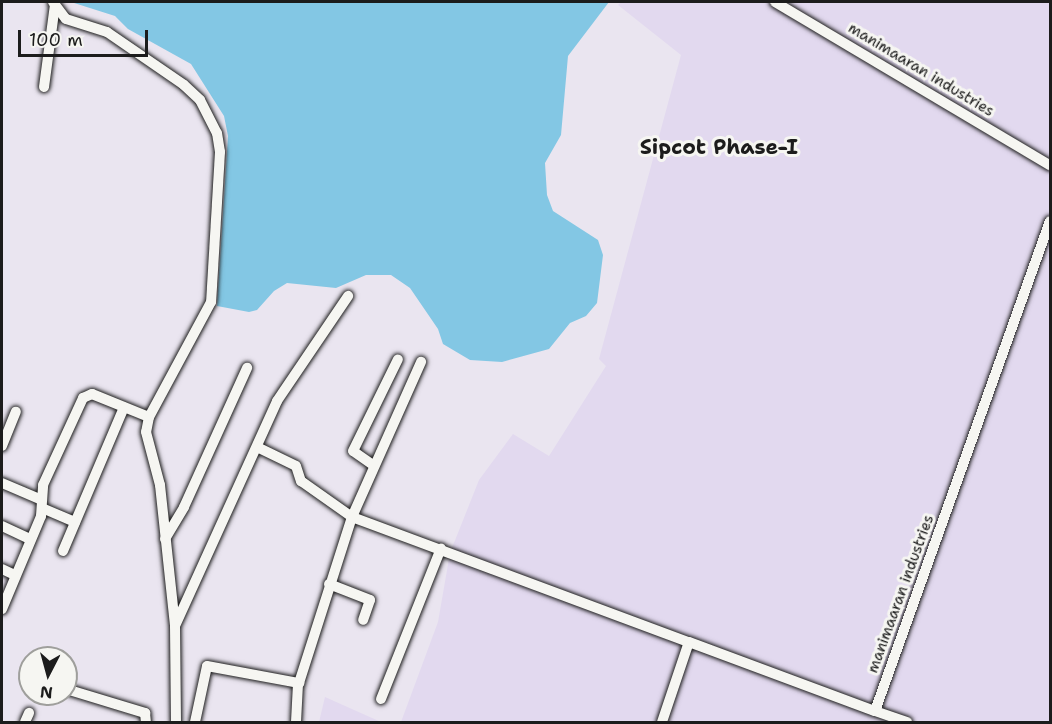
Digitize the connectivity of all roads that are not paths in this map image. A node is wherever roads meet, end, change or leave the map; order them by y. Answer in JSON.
{"nodes":[{"id":1,"x":775,"y":2,"type":"edge"},
{"id":2,"x":54,"y":3,"type":"edge"},
{"id":3,"x":44,"y":87,"type":"dead end"},
{"id":4,"x":1050,"y":165,"type":"edge"},
{"id":5,"x":1050,"y":221,"type":"edge"},
{"id":6,"x":348,"y":296,"type":"dead end"},
{"id":7,"x":398,"y":359,"type":"dead end"},
{"id":8,"x":421,"y":362,"type":"dead end"},
{"id":9,"x":247,"y":368,"type":"dead end"},
{"id":10,"x":124,"y":407,"type":"junction"},
{"id":11,"x":16,"y":412,"type":"dead end"},
{"id":12,"x":149,"y":417,"type":"junction"},
{"id":13,"x":2,"y":446,"type":"edge"},
{"id":14,"x":257,"y":447,"type":"junction"},
{"id":15,"x":373,"y":465,"type":"junction"},
{"id":16,"x":2,"y":483,"type":"edge"},
{"id":17,"x":42,"y":504,"type":"junction"},
{"id":18,"x":352,"y":517,"type":"junction"},
{"id":19,"x":75,"y":522,"type":"junction"},
{"id":20,"x":2,"y":526,"type":"edge"},
{"id":21,"x":30,"y":539,"type":"junction"},
{"id":22,"x":165,"y":539,"type":"junction"},
{"id":23,"x":441,"y":548,"type":"junction"},
{"id":24,"x":63,"y":551,"type":"dead end"},
{"id":25,"x":2,"y":569,"type":"edge"},
{"id":26,"x":15,"y":575,"type":"junction"},
{"id":27,"x":329,"y":584,"type":"junction"},
{"id":28,"x":2,"y":609,"type":"edge"},
{"id":29,"x":363,"y":620,"type":"dead end"},
{"id":30,"x":175,"y":626,"type":"junction"},
{"id":31,"x":689,"y":642,"type":"junction"},
{"id":32,"x":298,"y":685,"type":"junction"},
{"id":33,"x":78,"y":693,"type":"edge"},
{"id":34,"x":381,"y":699,"type":"dead end"},
{"id":35,"x":875,"y":711,"type":"junction"},
{"id":36,"x":146,"y":723,"type":"edge"},
{"id":37,"x":176,"y":723,"type":"edge"},
{"id":38,"x":195,"y":723,"type":"edge"},
{"id":39,"x":296,"y":723,"type":"edge"},
{"id":40,"x":662,"y":723,"type":"edge"},
{"id":41,"x":907,"y":723,"type":"edge"}],
"edges":[{"from":1,"to":4,"type":"street","name":"manimaaran industries"},
{"from":2,"to":3,"type":"street"},
{"from":2,"to":12,"type":"street"},
{"from":5,"to":35,"type":"street","name":"manimaaran industries"},
{"from":6,"to":14,"type":"street"},
{"from":7,"to":15,"type":"street"},
{"from":8,"to":15,"type":"street"},
{"from":9,"to":22,"type":"street"},
{"from":10,"to":12,"type":"street"},
{"from":10,"to":17,"type":"street"},
{"from":10,"to":19,"type":"street"},
{"from":11,"to":13,"type":"street"},
{"from":12,"to":22,"type":"street"},
{"from":14,"to":18,"type":"street"},
{"from":14,"to":30,"type":"street"},
{"from":15,"to":18,"type":"street"},
{"from":16,"to":17,"type":"street"},
{"from":17,"to":19,"type":"street"},
{"from":17,"to":21,"type":"street"},
{"from":18,"to":23,"type":"street"},
{"from":18,"to":27,"type":"street"},
{"from":19,"to":24,"type":"street"},
{"from":20,"to":21,"type":"street"},
{"from":21,"to":26,"type":"street"},
{"from":22,"to":30,"type":"street"},
{"from":23,"to":31,"type":"street"},
{"from":23,"to":34,"type":"street"},
{"from":25,"to":26,"type":"street"},
{"from":26,"to":28,"type":"street"},
{"from":27,"to":29,"type":"street"},
{"from":27,"to":32,"type":"street"},
{"from":30,"to":37,"type":"street"},
{"from":31,"to":35,"type":"street"},
{"from":31,"to":40,"type":"street"},
{"from":32,"to":38,"type":"street"},
{"from":32,"to":39,"type":"street"},
{"from":33,"to":36,"type":"street"},
{"from":35,"to":41,"type":"street"}]}
